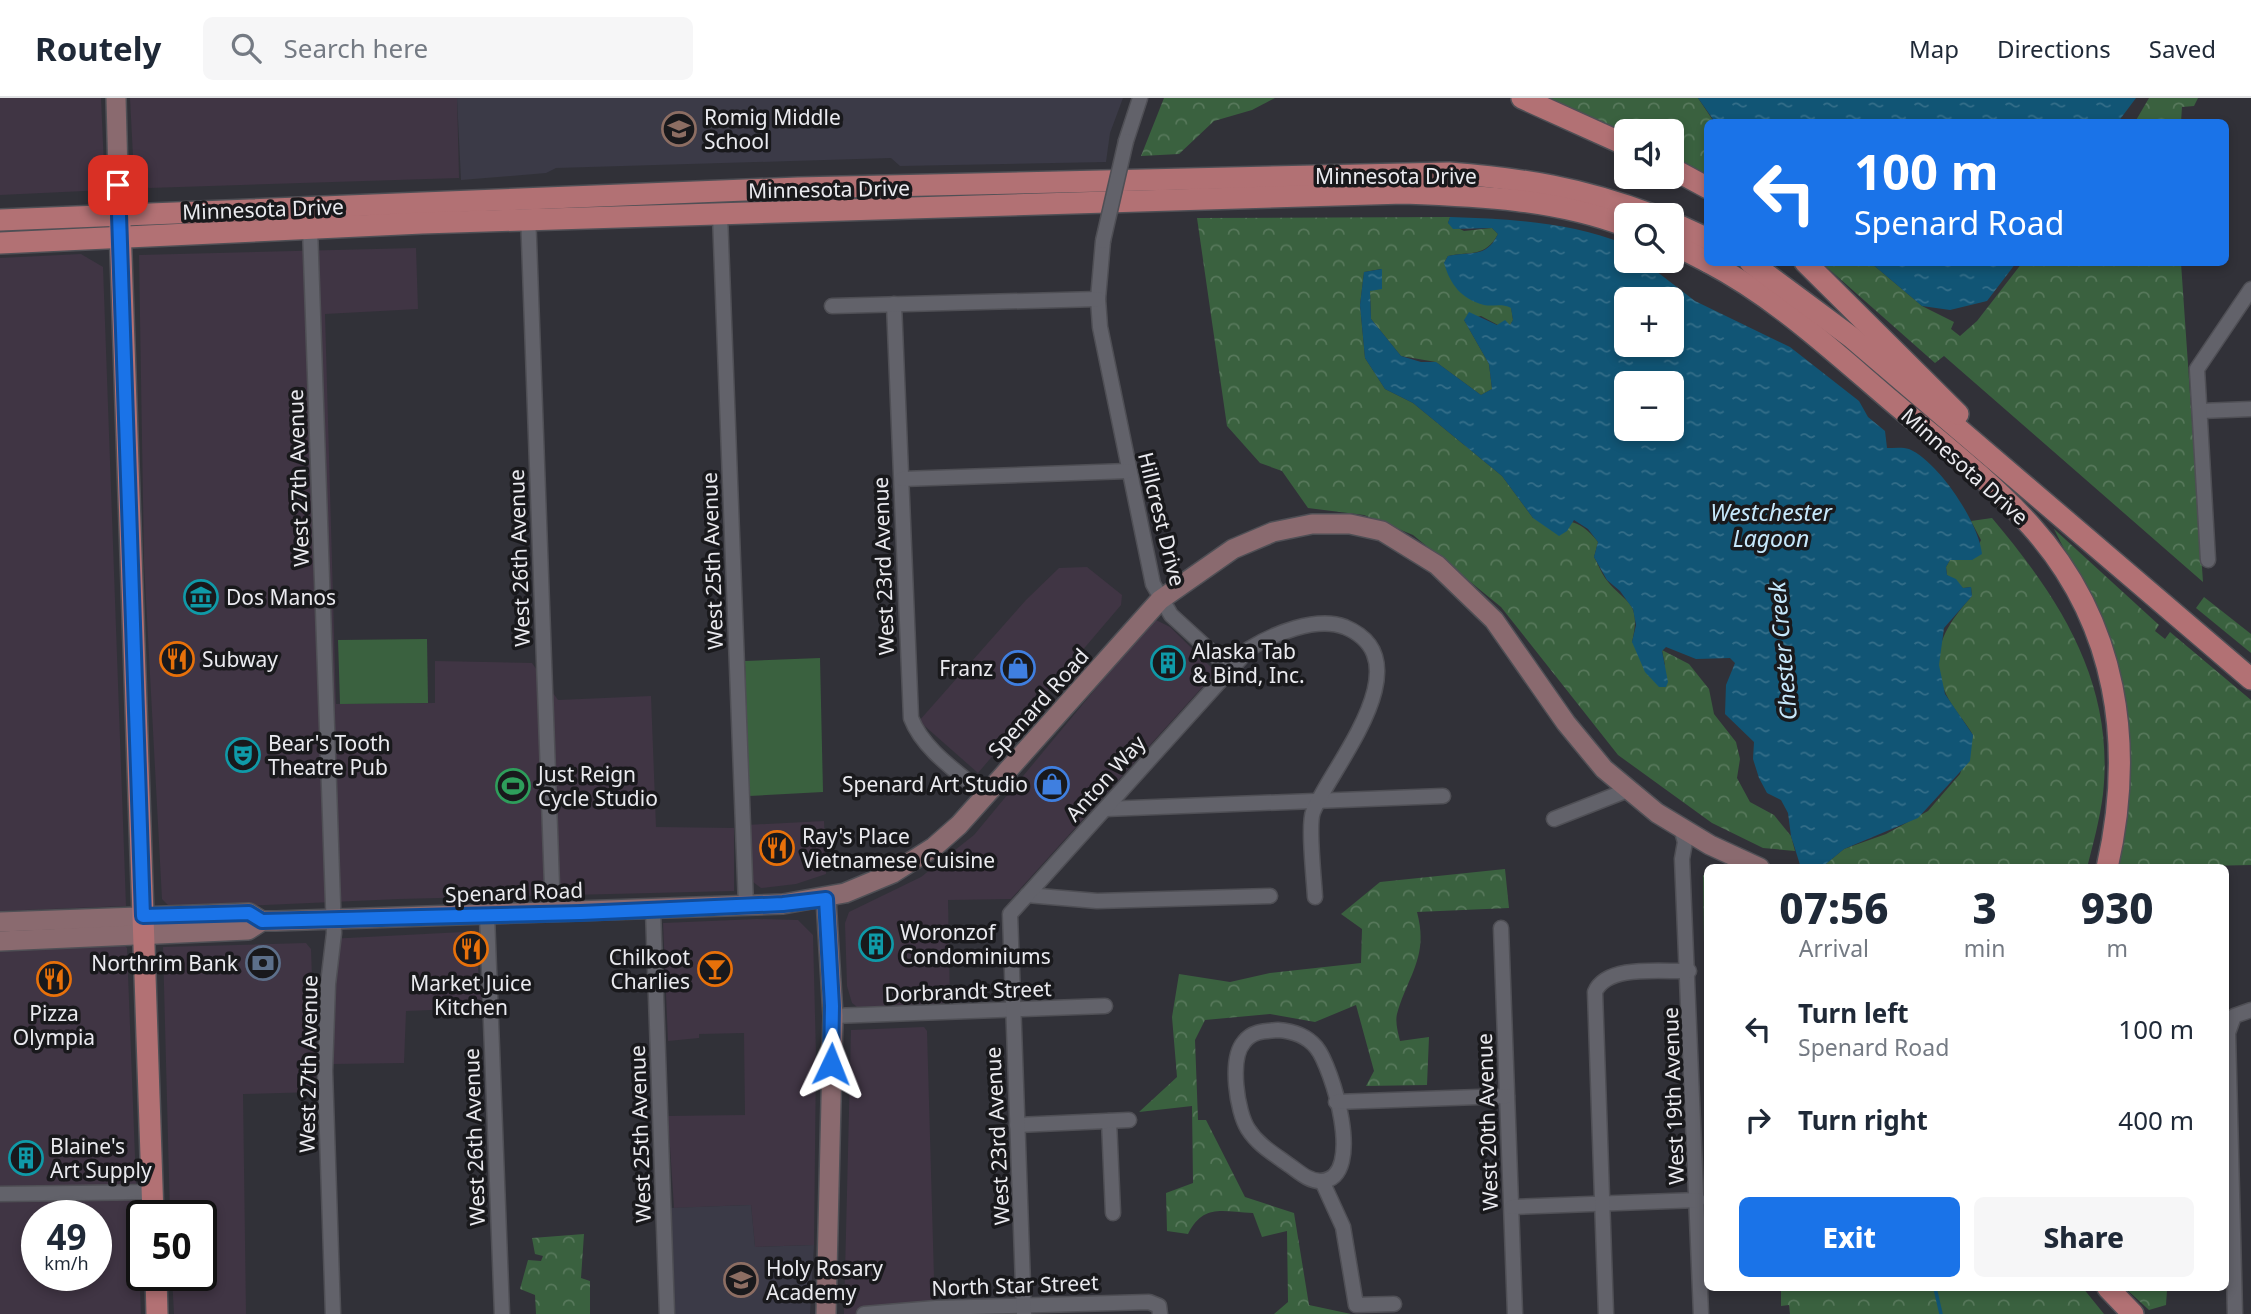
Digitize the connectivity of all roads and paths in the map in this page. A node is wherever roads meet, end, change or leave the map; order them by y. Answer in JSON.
{"nodes":[{"id":1,"x":116,"y":98,"type":"edge"},
{"id":2,"x":1140,"y":98,"type":"edge"},
{"id":3,"x":1522,"y":98,"type":"edge"},
{"id":4,"x":1614,"y":140,"type":"edge"},
{"id":5,"x":1684,"y":175,"type":"edge"},
{"id":6,"x":1704,"y":186,"type":"edge"},
{"id":7,"x":527,"y":200,"type":"junction"},
{"id":8,"x":1617,"y":203,"type":"edge"},
{"id":9,"x":119,"y":213,"type":"junction"},
{"id":10,"x":720,"y":215,"type":"junction"},
{"id":11,"x":0,"y":220,"type":"edge"},
{"id":12,"x":528,"y":222,"type":"junction"},
{"id":13,"x":1614,"y":223,"type":"edge"},
{"id":14,"x":310,"y":228,"type":"junction"},
{"id":15,"x":1684,"y":228,"type":"edge"},
{"id":16,"x":1704,"y":237,"type":"edge"},
{"id":17,"x":121,"y":238,"type":"junction"},
{"id":18,"x":0,"y":243,"type":"edge"},
{"id":19,"x":1684,"y":250,"type":"edge"},
{"id":20,"x":1704,"y":260,"type":"edge"},
{"id":21,"x":1715,"y":266,"type":"edge"},
{"id":22,"x":1755,"y":266,"type":"edge"},
{"id":23,"x":1809,"y":266,"type":"edge"},
{"id":24,"x":2251,"y":289,"type":"edge"},
{"id":25,"x":1098,"y":299,"type":"junction"},
{"id":26,"x":894,"y":304,"type":"junction"},
{"id":27,"x":832,"y":306,"type":"dead end"},
{"id":28,"x":2251,"y":409,"type":"edge"},
{"id":29,"x":2201,"y":411,"type":"junction"},
{"id":30,"x":1128,"y":471,"type":"junction"},
{"id":31,"x":902,"y":480,"type":"junction"},
{"id":32,"x":2028,"y":486,"type":"junction"},
{"id":33,"x":2208,"y":560,"type":"dead end"},
{"id":34,"x":1160,"y":600,"type":"junction"},
{"id":35,"x":1230,"y":669,"type":"junction"},
{"id":36,"x":2251,"y":679,"type":"edge"},
{"id":37,"x":1629,"y":790,"type":"junction"},
{"id":38,"x":985,"y":795,"type":"junction"},
{"id":39,"x":1443,"y":796,"type":"dead end"},
{"id":40,"x":1319,"y":802,"type":"junction"},
{"id":41,"x":1105,"y":809,"type":"junction"},
{"id":42,"x":1554,"y":819,"type":"dead end"},
{"id":43,"x":1681,"y":828,"type":"junction"},
{"id":44,"x":1710,"y":845,"type":"junction"},
{"id":45,"x":1751,"y":864,"type":"edge"},
{"id":46,"x":2108,"y":864,"type":"edge"},
{"id":47,"x":1685,"y":877,"type":"junction"},
{"id":48,"x":1027,"y":895,"type":"junction"},
{"id":49,"x":1270,"y":896,"type":"dead end"},
{"id":50,"x":1315,"y":897,"type":"dead end"},
{"id":51,"x":826,"y":899,"type":"junction"},
{"id":52,"x":746,"y":906,"type":"junction"},
{"id":53,"x":653,"y":910,"type":"junction"},
{"id":54,"x":553,"y":914,"type":"junction"},
{"id":55,"x":1010,"y":914,"type":"joint"},
{"id":56,"x":487,"y":916,"type":"junction"},
{"id":57,"x":334,"y":920,"type":"junction"},
{"id":58,"x":0,"y":922,"type":"edge"},
{"id":59,"x":144,"y":925,"type":"junction"},
{"id":60,"x":1501,"y":928,"type":"dead end"},
{"id":61,"x":0,"y":941,"type":"edge"},
{"id":62,"x":1689,"y":971,"type":"junction"},
{"id":63,"x":1105,"y":1006,"type":"dead end"},
{"id":64,"x":2251,"y":1010,"type":"edge"},
{"id":65,"x":1012,"y":1011,"type":"junction"},
{"id":66,"x":833,"y":1016,"type":"junction"},
{"id":67,"x":2229,"y":1029,"type":"edge"},
{"id":68,"x":2229,"y":1060,"type":"edge"},
{"id":69,"x":1507,"y":1096,"type":"junction"},
{"id":70,"x":1336,"y":1102,"type":"junction"},
{"id":71,"x":1129,"y":1120,"type":"dead end"},
{"id":72,"x":1109,"y":1121,"type":"junction"},
{"id":73,"x":1017,"y":1125,"type":"junction"},
{"id":74,"x":1322,"y":1181,"type":"junction"},
{"id":75,"x":153,"y":1192,"type":"junction"},
{"id":76,"x":0,"y":1194,"type":"edge"},
{"id":77,"x":153,"y":1200,"type":"edge"},
{"id":78,"x":1698,"y":1200,"type":"junction"},
{"id":79,"x":2251,"y":1201,"type":"edge"},
{"id":80,"x":2234,"y":1202,"type":"junction"},
{"id":81,"x":1603,"y":1203,"type":"junction"},
{"id":82,"x":1512,"y":1207,"type":"junction"},
{"id":83,"x":1113,"y":1213,"type":"dead end"},
{"id":84,"x":156,"y":1291,"type":"edge"},
{"id":85,"x":2111,"y":1291,"type":"edge"},
{"id":86,"x":1394,"y":1304,"type":"dead end"},
{"id":87,"x":1024,"y":1310,"type":"edge"},
{"id":88,"x":157,"y":1314,"type":"edge"},
{"id":89,"x":333,"y":1314,"type":"edge"},
{"id":90,"x":502,"y":1314,"type":"edge"},
{"id":91,"x":667,"y":1314,"type":"edge"},
{"id":92,"x":826,"y":1314,"type":"edge"},
{"id":93,"x":864,"y":1314,"type":"edge"},
{"id":94,"x":1160,"y":1314,"type":"edge"},
{"id":95,"x":1515,"y":1314,"type":"edge"},
{"id":96,"x":1606,"y":1314,"type":"edge"},
{"id":97,"x":1701,"y":1314,"type":"edge"},
{"id":98,"x":2133,"y":1314,"type":"edge"},
{"id":99,"x":2235,"y":1314,"type":"edge"}],
"edges":[{"from":1,"to":9,"type":"main road"},
{"from":2,"to":25,"type":"street","name":"Hillcrest Drive","bridge":true},
{"from":3,"to":4,"type":"main road"},
{"from":5,"to":6,"type":"main road"},
{"from":7,"to":8,"type":"main road","name":"Minnesota Drive"},
{"from":7,"to":9,"type":"main road","name":"Minnesota Drive"},
{"from":7,"to":12,"type":"street","name":"West 26th Avenue"},
{"from":9,"to":11,"type":"main road","name":"Minnesota Drive"},
{"from":9,"to":17,"type":"main road"},
{"from":10,"to":12,"type":"main road","name":"Minnesota Drive"},
{"from":10,"to":13,"type":"main road","name":"Minnesota Drive"},
{"from":10,"to":52,"type":"street","name":"West 25th Avenue"},
{"from":12,"to":14,"type":"main road","name":"Minnesota Drive"},
{"from":12,"to":54,"type":"street","name":"West 26th Avenue"},
{"from":14,"to":17,"type":"main road","name":"Minnesota Drive"},
{"from":14,"to":57,"type":"street","name":"West 27th Avenue"},
{"from":15,"to":16,"type":"main road"},
{"from":17,"to":18,"type":"main road","name":"Minnesota Drive"},
{"from":17,"to":59,"type":"main road"},
{"from":19,"to":20,"type":"main road","name":"Minnesota Drive"},
{"from":21,"to":46,"type":"main road","name":"Minnesota Drive"},
{"from":22,"to":32,"type":"main road","name":"Minnesota Drive"},
{"from":23,"to":32,"type":"main road"},
{"from":24,"to":29,"type":"street"},
{"from":25,"to":26,"type":"street"},
{"from":25,"to":30,"type":"street","name":"Hillcrest Drive"},
{"from":26,"to":27,"type":"street"},
{"from":26,"to":31,"type":"street","name":"West 23rd Avenue"},
{"from":28,"to":29,"type":"street"},
{"from":29,"to":33,"type":"street"},
{"from":30,"to":31,"type":"street"},
{"from":30,"to":34,"type":"street","name":"Hillcrest Drive"},
{"from":31,"to":38,"type":"street","name":"West 23rd Avenue"},
{"from":32,"to":36,"type":"main road","name":"Minnesota Drive"},
{"from":34,"to":35,"type":"street","name":"Hillcrest Drive"},
{"from":34,"to":37,"type":"main road","name":"Spenard Road"},
{"from":34,"to":38,"type":"main road","name":"Spenard Road"},
{"from":35,"to":40,"type":"street"},
{"from":35,"to":41,"type":"street","name":"Anton Way"},
{"from":37,"to":42,"type":"street"},
{"from":37,"to":43,"type":"main road","name":"Spenard Road"},
{"from":38,"to":51,"type":"main road","name":"Spenard Road"},
{"from":39,"to":40,"type":"street"},
{"from":40,"to":41,"type":"street"},
{"from":40,"to":50,"type":"street"},
{"from":41,"to":48,"type":"street","name":"Anton Way"},
{"from":43,"to":44,"type":"main road","name":"Spenard Road"},
{"from":43,"to":47,"type":"street","name":"West 19th Avenue"},
{"from":44,"to":45,"type":"main road","name":"Spenard Road"},
{"from":44,"to":47,"type":"street"},
{"from":47,"to":62,"type":"street","name":"West 19th Avenue"},
{"from":48,"to":49,"type":"street"},
{"from":48,"to":55,"type":"street","name":"Anton Way"},
{"from":51,"to":52,"type":"main road","name":"Spenard Road"},
{"from":51,"to":66,"type":"main road"},
{"from":52,"to":53,"type":"main road","name":"Spenard Road"},
{"from":53,"to":54,"type":"main road","name":"Spenard Road"},
{"from":53,"to":91,"type":"street","name":"West 25th Avenue"},
{"from":54,"to":56,"type":"main road","name":"Spenard Road"},
{"from":55,"to":65,"type":"street","name":"West 23rd Avenue"},
{"from":56,"to":57,"type":"main road","name":"Spenard Road"},
{"from":56,"to":90,"type":"street","name":"West 26th Avenue"},
{"from":57,"to":59,"type":"main road","name":"Spenard Road"},
{"from":57,"to":89,"type":"street","name":"West 27th Avenue"},
{"from":58,"to":59,"type":"main road","name":"Spenard Road"},
{"from":59,"to":61,"type":"main road","name":"Spenard Road"},
{"from":59,"to":75,"type":"main road"},
{"from":60,"to":69,"type":"street","name":"West 20th Avenue"},
{"from":62,"to":78,"type":"street","name":"West 19th Avenue"},
{"from":62,"to":81,"type":"street"},
{"from":63,"to":65,"type":"street","name":"Dorbrandt Street"},
{"from":64,"to":67,"type":"street"},
{"from":65,"to":66,"type":"street","name":"Dorbrandt Street"},
{"from":65,"to":73,"type":"street","name":"West 23rd Avenue"},
{"from":66,"to":92,"type":"main road"},
{"from":68,"to":80,"type":"street"},
{"from":69,"to":70,"type":"street"},
{"from":69,"to":82,"type":"street","name":"West 20th Avenue"},
{"from":70,"to":74,"type":"street"},
{"from":70,"to":74,"type":"street"},
{"from":71,"to":72,"type":"street"},
{"from":72,"to":73,"type":"street"},
{"from":72,"to":83,"type":"street"},
{"from":73,"to":87,"type":"street","name":"West 23rd Avenue"},
{"from":74,"to":86,"type":"street"},
{"from":75,"to":76,"type":"street"},
{"from":75,"to":77,"type":"main road"},
{"from":78,"to":81,"type":"street"},
{"from":78,"to":97,"type":"street","name":"West 19th Avenue"},
{"from":79,"to":80,"type":"street"},
{"from":80,"to":99,"type":"street"},
{"from":81,"to":82,"type":"street"},
{"from":81,"to":96,"type":"street"},
{"from":82,"to":95,"type":"street","name":"West 20th Avenue"},
{"from":84,"to":88,"type":"main road"},
{"from":85,"to":98,"type":"main road"},
{"from":87,"to":93,"type":"street","name":"North Star Street"},
{"from":87,"to":94,"type":"street","name":"North Star Street"}]}
